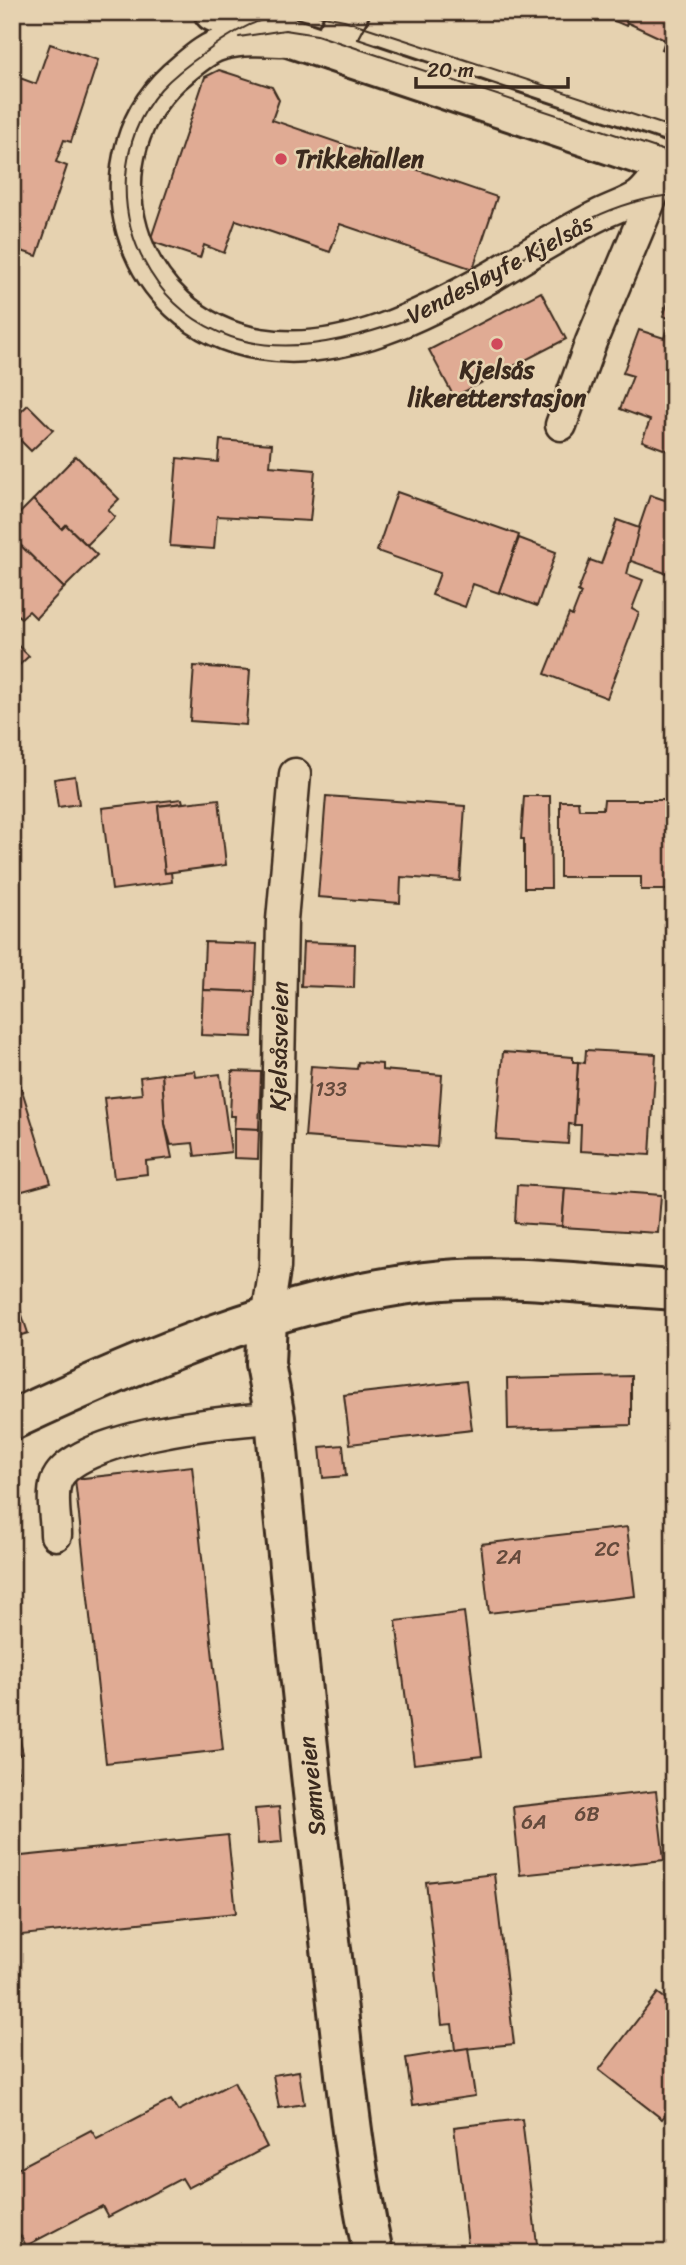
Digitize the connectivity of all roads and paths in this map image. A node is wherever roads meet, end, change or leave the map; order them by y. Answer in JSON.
{"nodes":[{"id":1,"x":214,"y":12,"type":"edge"},
{"id":2,"x":349,"y":12,"type":"edge"},
{"id":3,"x":316,"y":46,"type":"junction"},
{"id":4,"x":670,"y":165,"type":"edge"},
{"id":5,"x":561,"y":425,"type":"dead end"},
{"id":6,"x":295,"y":774,"type":"dead end"},
{"id":7,"x":674,"y":1290,"type":"edge"},
{"id":8,"x":267,"y":1318,"type":"junction"},
{"id":9,"x":275,"y":1418,"type":"junction"},
{"id":10,"x":12,"y":1420,"type":"edge"},
{"id":11,"x":56,"y":1535,"type":"dead end"},
{"id":12,"x":373,"y":2253,"type":"edge"}],
"edges":[{"from":1,"to":3,"type":"street"},
{"from":2,"to":3,"type":"street"},
{"from":3,"to":4,"type":"street"},
{"from":3,"to":4,"type":"lane","name":"Vendesløyfe Kjelsås"},
{"from":4,"to":5,"type":"lane"},
{"from":6,"to":8,"type":"lane","name":"Kjelsåsveien"},
{"from":7,"to":8,"type":"street"},
{"from":8,"to":9,"type":"street","name":"Sømveien"},
{"from":8,"to":10,"type":"street"},
{"from":9,"to":11,"type":"lane"},
{"from":9,"to":12,"type":"street","name":"Sømveien"}]}
